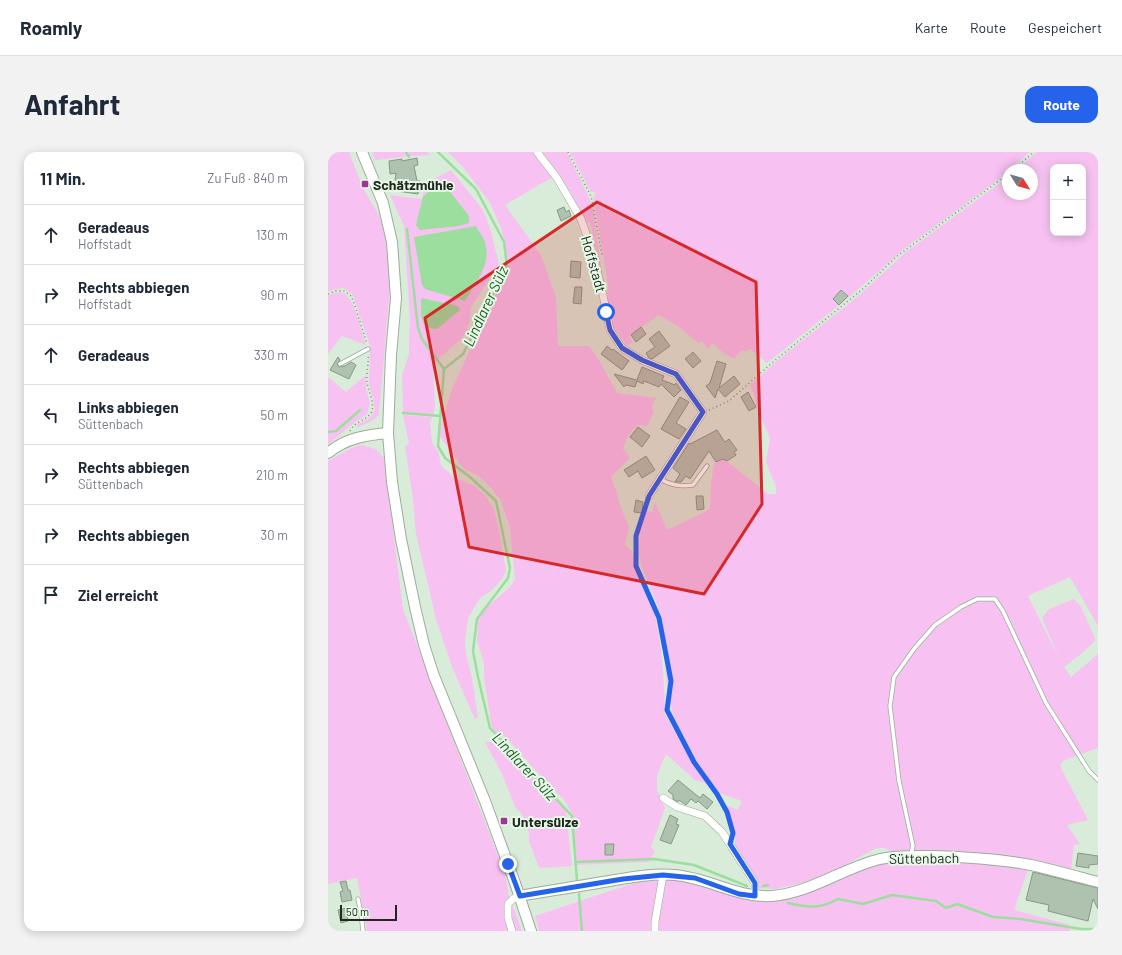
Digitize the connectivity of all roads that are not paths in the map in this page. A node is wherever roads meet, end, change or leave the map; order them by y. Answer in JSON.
{"nodes":[{"id":1,"x":362,"y":152,"type":"edge"},
{"id":2,"x":537,"y":152,"type":"edge"},
{"id":3,"x":368,"y":349,"type":"road end"},
{"id":4,"x":340,"y":364,"type":"dead end"},
{"id":5,"x":388,"y":433,"type":"junction"},
{"id":6,"x":328,"y":453,"type":"edge"},
{"id":7,"x":707,"y":466,"type":"dead end"},
{"id":8,"x":659,"y":479,"type":"junction"},
{"id":9,"x":649,"y":496,"type":"road end"},
{"id":10,"x":1098,"y":780,"type":"edge"},
{"id":11,"x":663,"y":798,"type":"dead end"},
{"id":12,"x":911,"y":856,"type":"junction"},
{"id":13,"x":663,"y":875,"type":"junction"},
{"id":14,"x":1098,"y":882,"type":"edge"},
{"id":15,"x":520,"y":896,"type":"junction"},
{"id":16,"x":755,"y":896,"type":"junction"},
{"id":17,"x":358,"y":899,"type":"dead end"},
{"id":18,"x":363,"y":931,"type":"edge"},
{"id":19,"x":512,"y":931,"type":"edge"},
{"id":20,"x":530,"y":931,"type":"edge"},
{"id":21,"x":655,"y":931,"type":"edge"}],
"edges":[{"from":1,"to":5,"type":"main road"},
{"from":2,"to":8,"type":"street","name":"Hoffstadt"},
{"from":3,"to":4,"type":"lane"},
{"from":5,"to":6,"type":"main road"},
{"from":5,"to":15,"type":"main road"},
{"from":7,"to":8,"type":"lane"},
{"from":8,"to":9,"type":"street"},
{"from":10,"to":12,"type":"lane"},
{"from":11,"to":16,"type":"street"},
{"from":12,"to":14,"type":"main road","name":"Süttenbach"},
{"from":12,"to":16,"type":"main road","name":"Süttenbach"},
{"from":13,"to":15,"type":"main road","name":"Süttenbach"},
{"from":13,"to":16,"type":"main road","name":"Süttenbach"},
{"from":13,"to":21,"type":"street"},
{"from":15,"to":19,"type":"street"},
{"from":15,"to":20,"type":"main road"},
{"from":17,"to":18,"type":"lane"}]}
